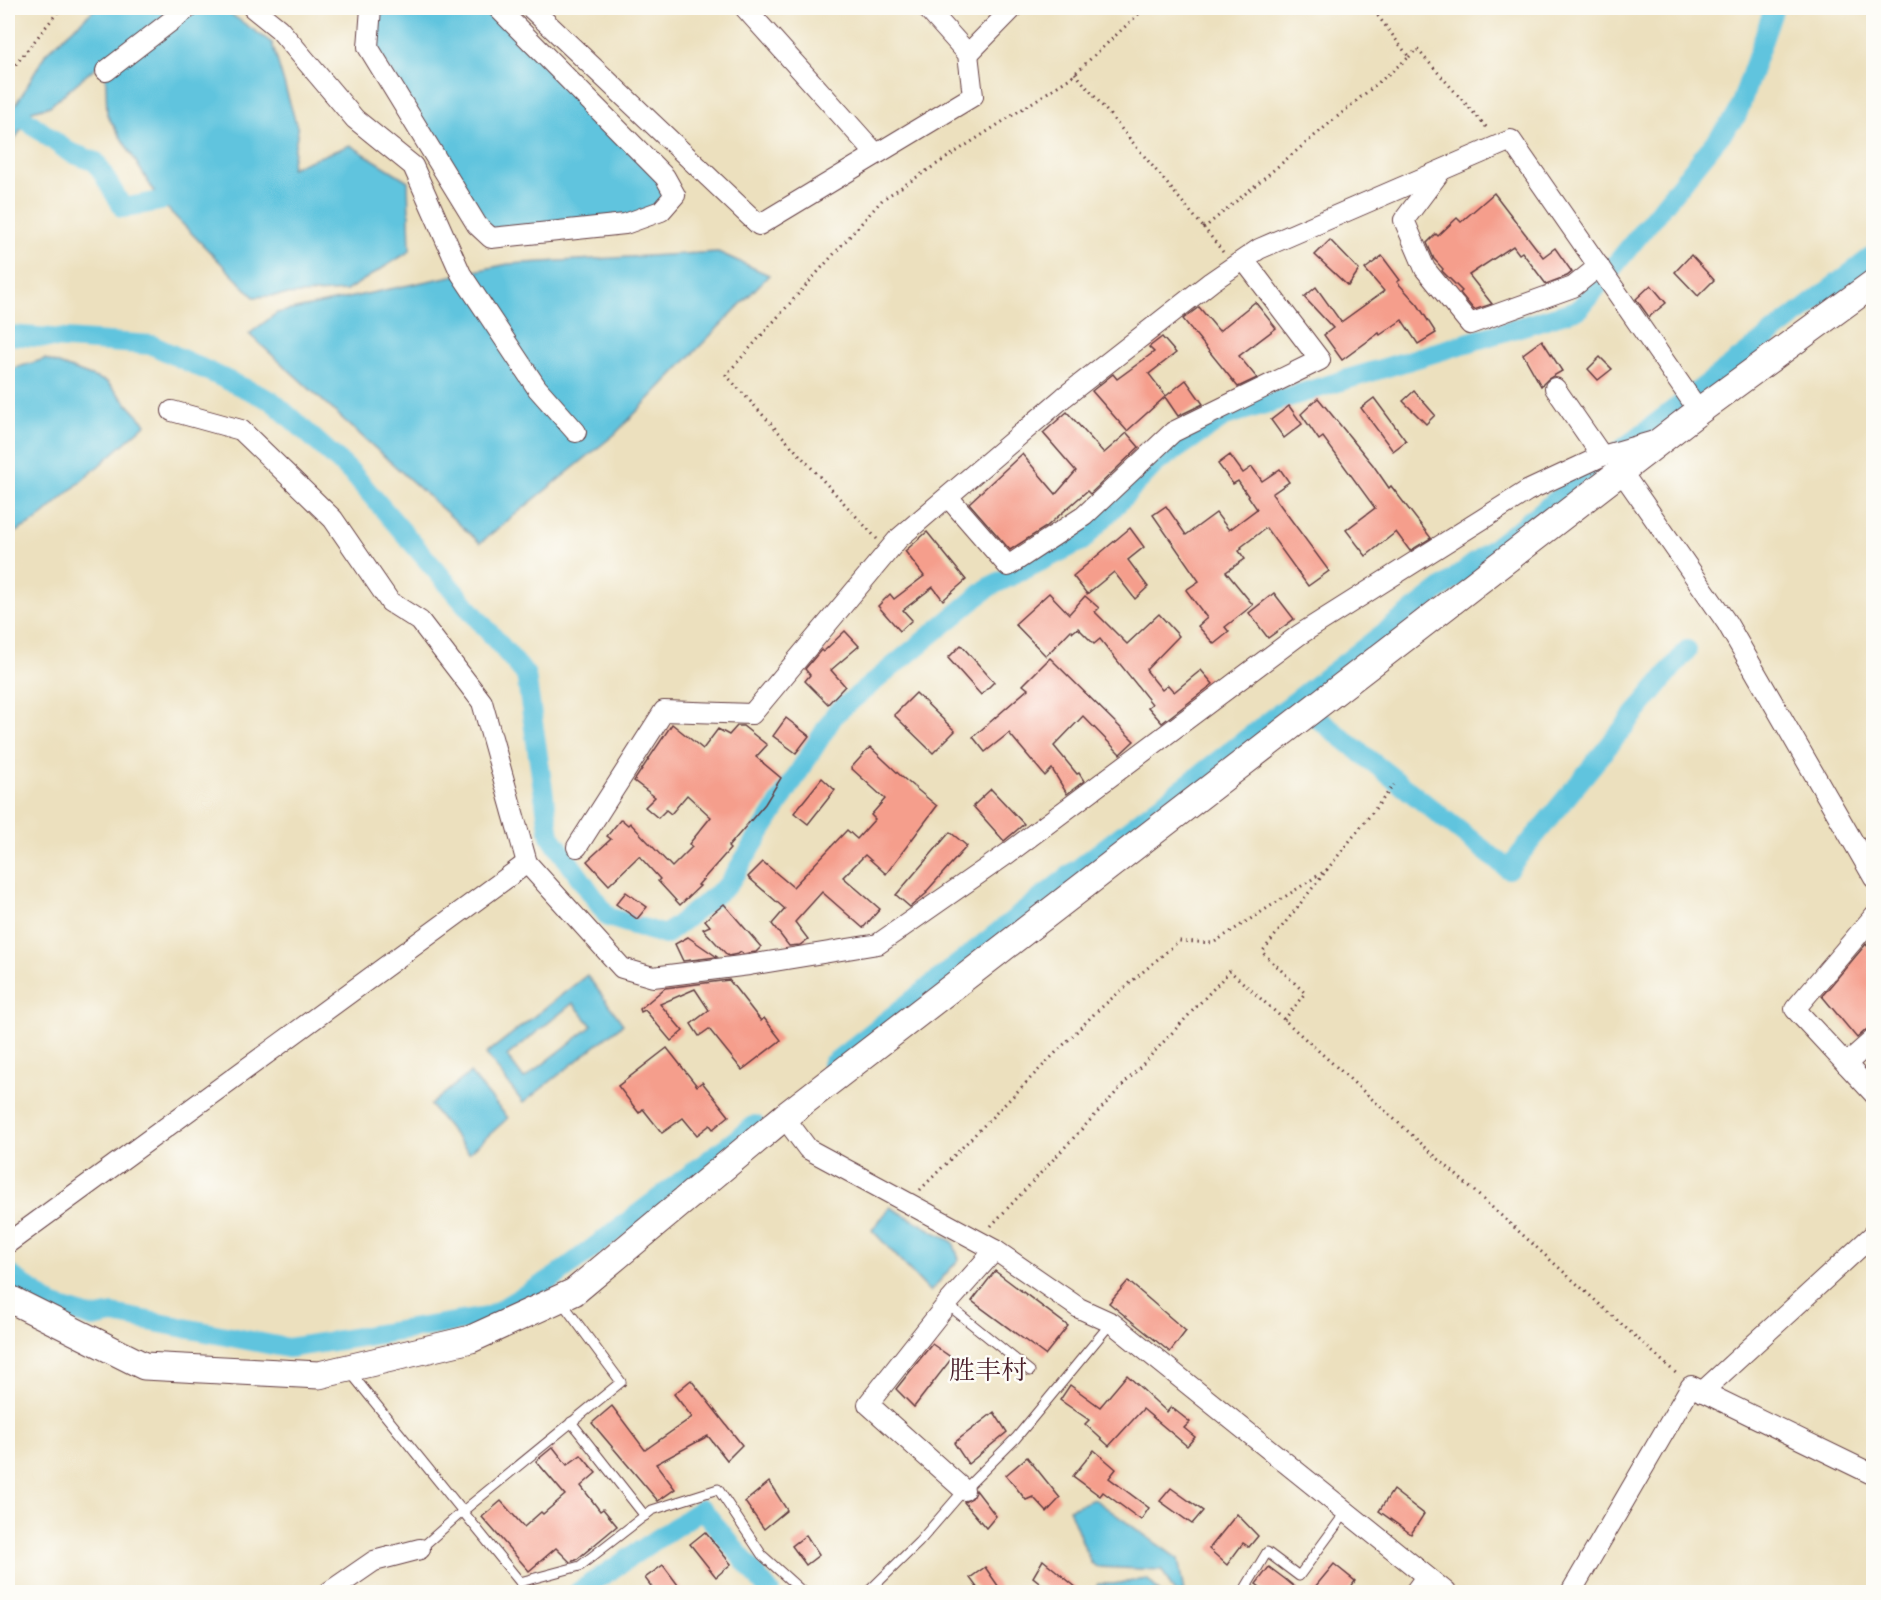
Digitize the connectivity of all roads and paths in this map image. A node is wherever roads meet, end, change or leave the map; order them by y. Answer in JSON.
{"nodes":[{"id":1,"x":61,"y":8,"type":"edge"},
{"id":2,"x":188,"y":8,"type":"edge"},
{"id":3,"x":253,"y":8,"type":"edge"},
{"id":4,"x":371,"y":8,"type":"edge"},
{"id":5,"x":498,"y":8,"type":"edge"},
{"id":6,"x":531,"y":8,"type":"edge"},
{"id":7,"x":745,"y":8,"type":"edge"},
{"id":8,"x":927,"y":8,"type":"edge"},
{"id":9,"x":1013,"y":8,"type":"edge"},
{"id":10,"x":1145,"y":8,"type":"edge"},
{"id":11,"x":1372,"y":8,"type":"edge"},
{"id":12,"x":968,"y":54,"type":"junction"},
{"id":13,"x":1408,"y":57,"type":"junction"},
{"id":14,"x":106,"y":72,"type":"dead end"},
{"id":15,"x":1075,"y":73,"type":"junction"},
{"id":16,"x":8,"y":74,"type":"edge"},
{"id":17,"x":1502,"y":144,"type":"junction"},
{"id":18,"x":876,"y":154,"type":"junction"},
{"id":19,"x":1442,"y":170,"type":"junction"},
{"id":20,"x":1204,"y":228,"type":"junction"},
{"id":21,"x":1239,"y":263,"type":"junction"},
{"id":22,"x":1599,"y":266,"type":"junction"},
{"id":23,"x":1874,"y":283,"type":"edge"},
{"id":24,"x":1555,"y":388,"type":"dead end"},
{"id":25,"x":172,"y":411,"type":"dead end"},
{"id":26,"x":1699,"y":411,"type":"junction"},
{"id":27,"x":576,"y":432,"type":"dead end"},
{"id":28,"x":1612,"y":463,"type":"junction"},
{"id":29,"x":948,"y":496,"type":"junction"},
{"id":30,"x":888,"y":551,"type":"junction"},
{"id":31,"x":1394,"y":785,"type":"dead end"},
{"id":32,"x":577,"y":847,"type":"dead end"},
{"id":33,"x":527,"y":862,"type":"junction"},
{"id":34,"x":1328,"y":869,"type":"junction"},
{"id":35,"x":1874,"y":878,"type":"edge"},
{"id":36,"x":1874,"y":916,"type":"edge"},
{"id":37,"x":1284,"y":1020,"type":"junction"},
{"id":38,"x":1874,"y":1039,"type":"edge"},
{"id":39,"x":1846,"y":1064,"type":"junction"},
{"id":40,"x":1874,"y":1094,"type":"edge"},
{"id":41,"x":784,"y":1117,"type":"junction"},
{"id":42,"x":908,"y":1203,"type":"junction"},
{"id":43,"x":1874,"y":1234,"type":"edge"},
{"id":44,"x":977,"y":1240,"type":"junction"},
{"id":45,"x":8,"y":1243,"type":"edge"},
{"id":46,"x":996,"y":1250,"type":"junction"},
{"id":47,"x":8,"y":1298,"type":"edge"},
{"id":48,"x":560,"y":1299,"type":"junction"},
{"id":49,"x":947,"y":1304,"type":"junction"},
{"id":50,"x":1112,"y":1323,"type":"junction"},
{"id":51,"x":347,"y":1368,"type":"junction"},
{"id":52,"x":1030,"y":1371,"type":"dead end"},
{"id":53,"x":1696,"y":1389,"type":"junction"},
{"id":54,"x":571,"y":1422,"type":"junction"},
{"id":55,"x":1874,"y":1475,"type":"edge"},
{"id":56,"x":963,"y":1490,"type":"junction"},
{"id":57,"x":463,"y":1511,"type":"junction"},
{"id":58,"x":1346,"y":1512,"type":"junction"},
{"id":59,"x":645,"y":1515,"type":"junction"},
{"id":60,"x":420,"y":1549,"type":"joint"},
{"id":61,"x":1421,"y":1585,"type":"edge"},
{"id":62,"x":329,"y":1593,"type":"edge"},
{"id":63,"x":803,"y":1593,"type":"edge"},
{"id":64,"x":868,"y":1593,"type":"edge"},
{"id":65,"x":1253,"y":1593,"type":"edge"},
{"id":66,"x":1446,"y":1593,"type":"edge"},
{"id":67,"x":1571,"y":1593,"type":"edge"}],
"edges":[{"from":1,"to":16,"type":"path"},
{"from":2,"to":14,"type":"street"},
{"from":3,"to":27,"type":"street"},
{"from":4,"to":5,"type":"street"},
{"from":6,"to":18,"type":"street"},
{"from":7,"to":18,"type":"street"},
{"from":8,"to":12,"type":"street"},
{"from":9,"to":12,"type":"street"},
{"from":10,"to":15,"type":"path"},
{"from":11,"to":13,"type":"path"},
{"from":12,"to":18,"type":"street"},
{"from":13,"to":17,"type":"path"},
{"from":13,"to":20,"type":"path"},
{"from":15,"to":20,"type":"path"},
{"from":15,"to":30,"type":"path"},
{"from":17,"to":19,"type":"street"},
{"from":17,"to":22,"type":"street"},
{"from":19,"to":21,"type":"street"},
{"from":19,"to":22,"type":"street"},
{"from":20,"to":21,"type":"path"},
{"from":21,"to":29,"type":"street"},
{"from":21,"to":29,"type":"street"},
{"from":22,"to":26,"type":"street"},
{"from":23,"to":26,"type":"street"},
{"from":24,"to":28,"type":"street"},
{"from":25,"to":33,"type":"street"},
{"from":26,"to":28,"type":"street"},
{"from":28,"to":33,"type":"street"},
{"from":28,"to":35,"type":"street"},
{"from":28,"to":41,"type":"street"},
{"from":29,"to":30,"type":"street"},
{"from":30,"to":32,"type":"street"},
{"from":31,"to":34,"type":"path"},
{"from":33,"to":45,"type":"street"},
{"from":34,"to":37,"type":"path"},
{"from":34,"to":42,"type":"path"},
{"from":36,"to":39,"type":"street"},
{"from":37,"to":44,"type":"path"},
{"from":37,"to":53,"type":"path"},
{"from":38,"to":39,"type":"street"},
{"from":39,"to":40,"type":"street"},
{"from":41,"to":42,"type":"street"},
{"from":41,"to":48,"type":"street"},
{"from":42,"to":44,"type":"street"},
{"from":43,"to":53,"type":"street"},
{"from":44,"to":46,"type":"street"},
{"from":46,"to":49,"type":"street"},
{"from":46,"to":50,"type":"street"},
{"from":47,"to":51,"type":"street"},
{"from":48,"to":51,"type":"street"},
{"from":48,"to":54,"type":"lane"},
{"from":49,"to":52,"type":"lane"},
{"from":49,"to":56,"type":"street"},
{"from":50,"to":56,"type":"lane"},
{"from":50,"to":58,"type":"street"},
{"from":51,"to":57,"type":"lane"},
{"from":53,"to":55,"type":"street"},
{"from":53,"to":67,"type":"street"},
{"from":54,"to":57,"type":"lane"},
{"from":54,"to":59,"type":"lane"},
{"from":56,"to":64,"type":"lane"},
{"from":57,"to":59,"type":"lane"},
{"from":57,"to":60,"type":"lane"},
{"from":58,"to":61,"type":"street"},
{"from":58,"to":65,"type":"lane"},
{"from":59,"to":63,"type":"lane"},
{"from":60,"to":62,"type":"street"},
{"from":61,"to":66,"type":"street"}]}
